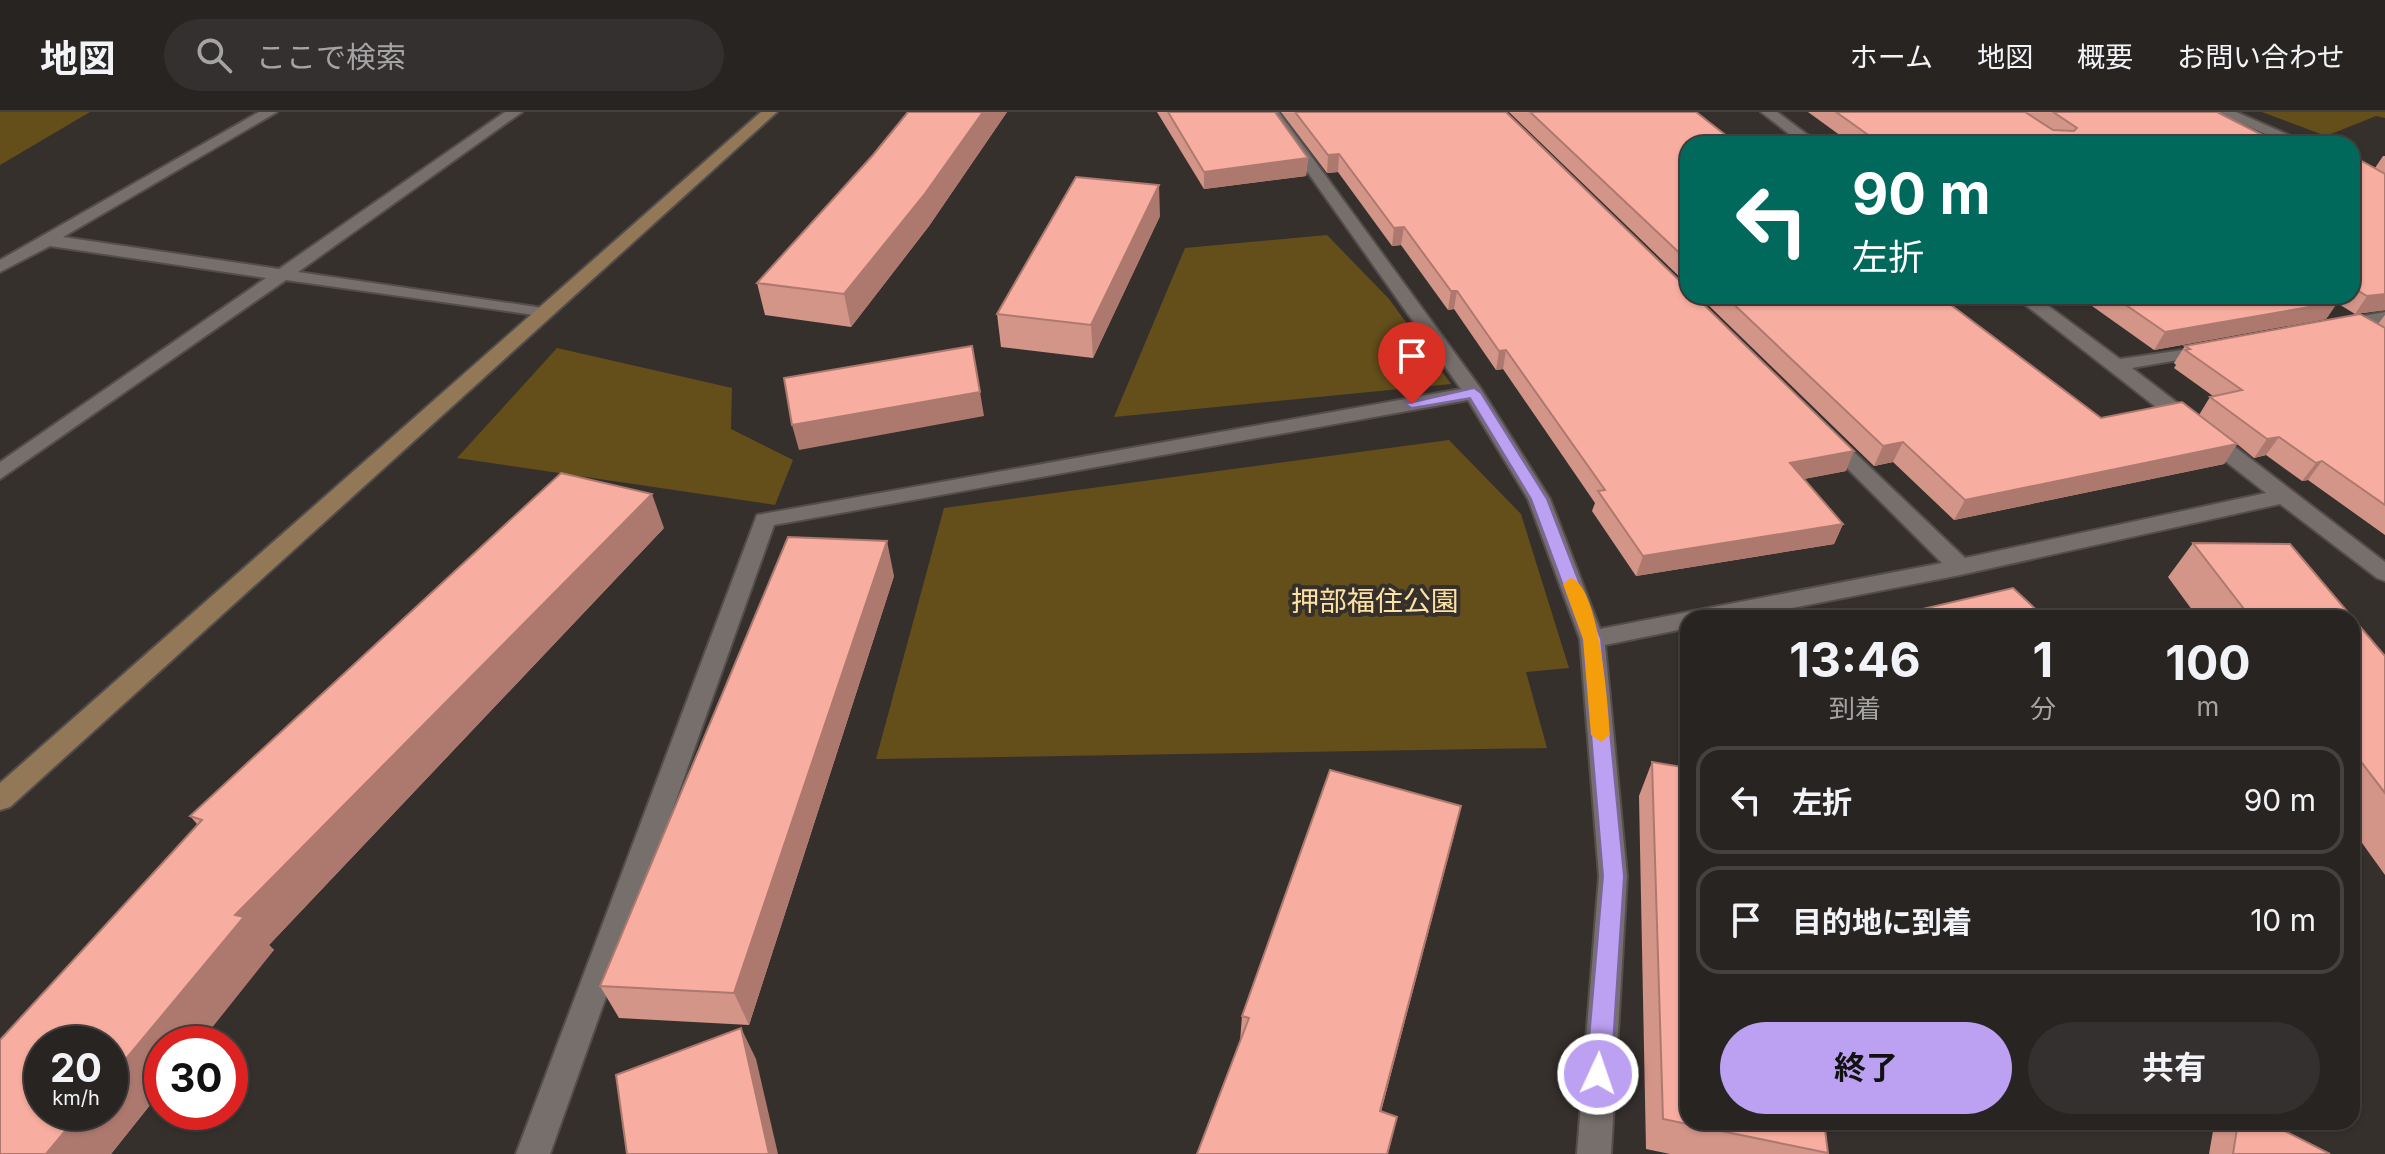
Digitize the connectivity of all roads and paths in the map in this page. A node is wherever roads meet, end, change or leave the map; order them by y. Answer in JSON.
{"nodes":[{"id":1,"x":270,"y":112,"type":"edge"},
{"id":2,"x":515,"y":112,"type":"edge"},
{"id":3,"x":770,"y":112,"type":"edge"},
{"id":4,"x":1272,"y":112,"type":"edge"},
{"id":5,"x":1768,"y":112,"type":"edge"},
{"id":6,"x":2223,"y":112,"type":"edge"},
{"id":7,"x":1801,"y":136,"type":"edge"},
{"id":8,"x":2282,"y":136,"type":"edge"},
{"id":9,"x":46,"y":240,"type":"junction"},
{"id":10,"x":0,"y":267,"type":"edge"},
{"id":11,"x":281,"y":277,"type":"junction"},
{"id":12,"x":2034,"y":304,"type":"edge"},
{"id":13,"x":2329,"y":310,"type":"edge"},
{"id":14,"x":543,"y":313,"type":"junction"},
{"id":15,"x":2385,"y":317,"type":"edge"},
{"id":16,"x":2351,"y":323,"type":"junction"},
{"id":17,"x":2320,"y":329,"type":"edge"},
{"id":18,"x":2374,"y":337,"type":"edge"},
{"id":19,"x":2227,"y":346,"type":"edge"},
{"id":20,"x":2119,"y":365,"type":"junction"},
{"id":21,"x":1474,"y":393,"type":"junction"},
{"id":22,"x":1813,"y":423,"type":"edge"},
{"id":23,"x":0,"y":472,"type":"edge"},
{"id":24,"x":2281,"y":497,"type":"junction"},
{"id":25,"x":1960,"y":567,"type":"junction"},
{"id":26,"x":2385,"y":573,"type":"edge"},
{"id":27,"x":1740,"y":610,"type":"edge"},
{"id":28,"x":1680,"y":622,"type":"edge"},
{"id":29,"x":1592,"y":639,"type":"junction"},
{"id":30,"x":0,"y":799,"type":"edge"},
{"id":31,"x":533,"y":1154,"type":"edge"},
{"id":32,"x":1594,"y":1154,"type":"edge"}],
"edges":[{"from":1,"to":9,"type":"street"},
{"from":2,"to":11,"type":"street"},
{"from":3,"to":14,"type":"street"},
{"from":4,"to":21,"type":"street"},
{"from":5,"to":7,"type":"street"},
{"from":6,"to":8,"type":"street"},
{"from":9,"to":10,"type":"street"},
{"from":9,"to":11,"type":"street"},
{"from":11,"to":14,"type":"street"},
{"from":11,"to":23,"type":"street"},
{"from":12,"to":20,"type":"street"},
{"from":13,"to":16,"type":"street"},
{"from":14,"to":30,"type":"street"},
{"from":15,"to":16,"type":"street"},
{"from":16,"to":17,"type":"street"},
{"from":16,"to":18,"type":"street"},
{"from":19,"to":20,"type":"street"},
{"from":20,"to":24,"type":"street"},
{"from":21,"to":29,"type":"street"},
{"from":21,"to":31,"type":"street"},
{"from":22,"to":25,"type":"street"},
{"from":24,"to":25,"type":"street"},
{"from":24,"to":26,"type":"street"},
{"from":25,"to":27,"type":"street"},
{"from":28,"to":29,"type":"street"},
{"from":29,"to":32,"type":"street"}]}
